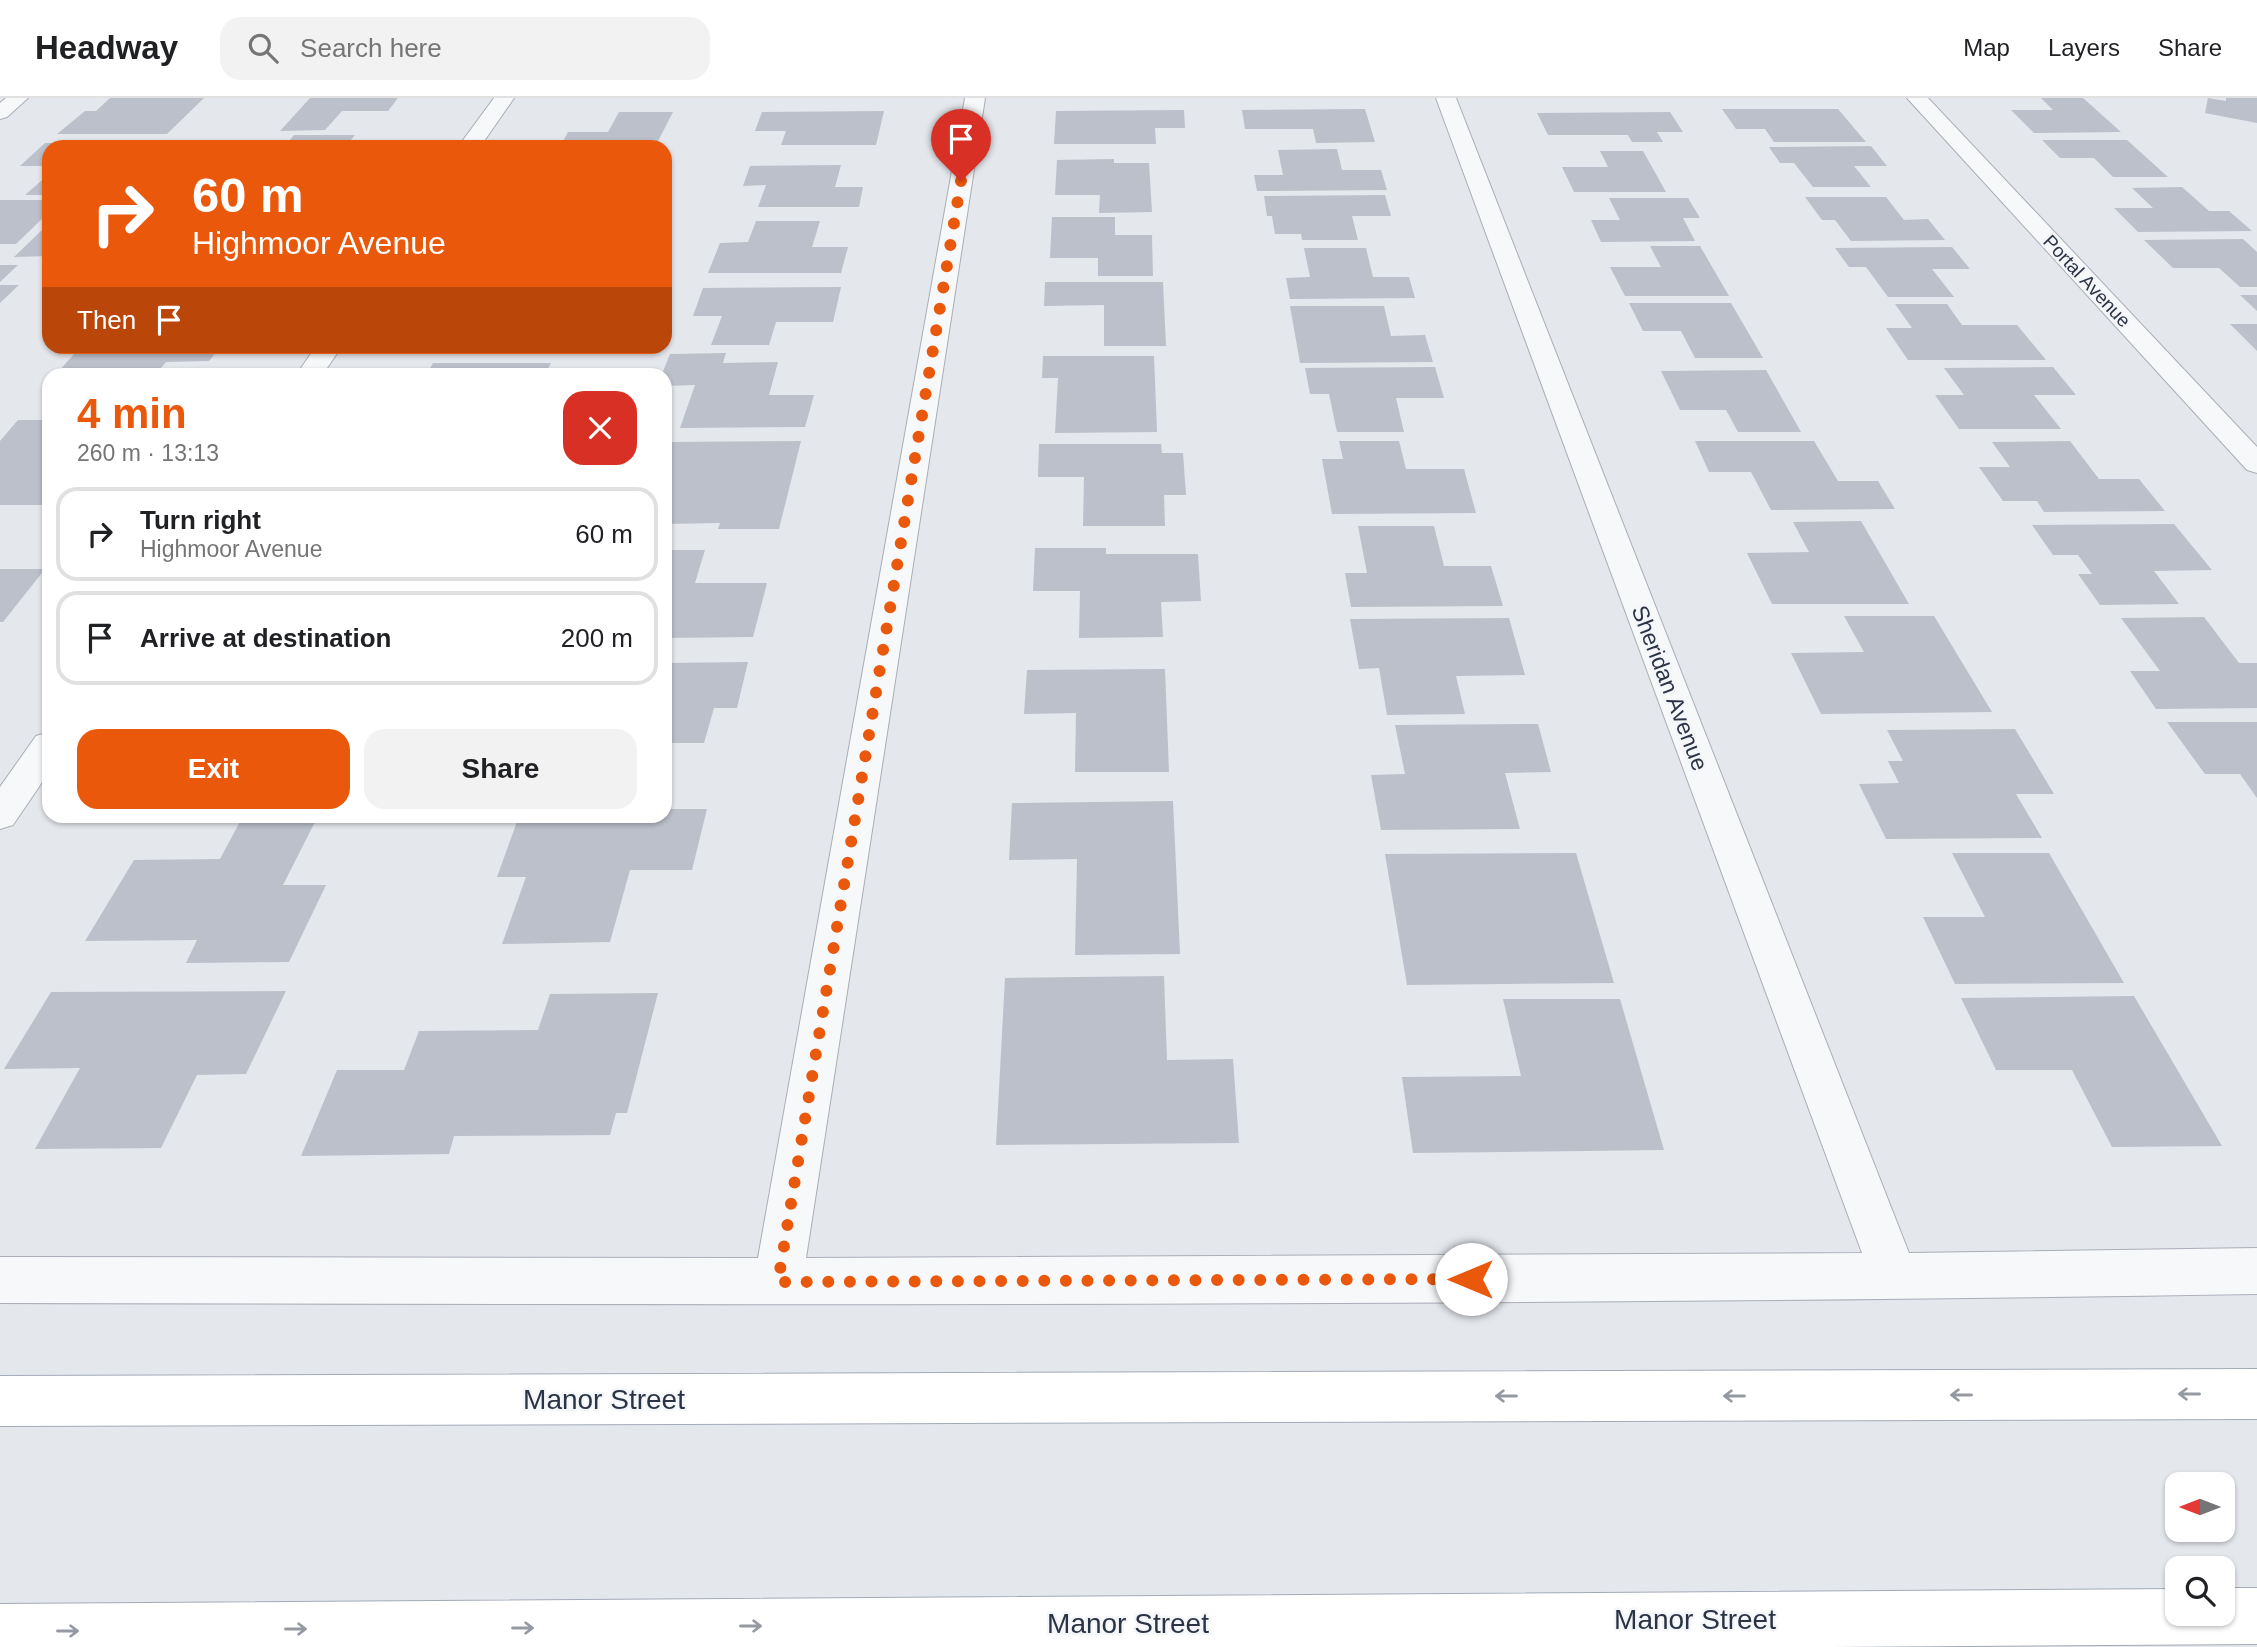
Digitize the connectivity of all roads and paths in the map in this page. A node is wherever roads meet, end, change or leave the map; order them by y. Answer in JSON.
{"nodes":[{"id":1,"x":18,"y":98,"type":"edge"},
{"id":2,"x":504,"y":98,"type":"edge"},
{"id":3,"x":975,"y":98,"type":"edge"},
{"id":4,"x":1446,"y":98,"type":"edge"},
{"id":5,"x":1917,"y":98,"type":"edge"},
{"id":6,"x":0,"y":113,"type":"edge"},
{"id":7,"x":474,"y":140,"type":"edge"},
{"id":8,"x":2257,"y":464,"type":"edge"},
{"id":9,"x":42,"y":756,"type":"edge"},
{"id":10,"x":0,"y":815,"type":"edge"},
{"id":11,"x":2257,"y":1271,"type":"edge"},
{"id":12,"x":1895,"y":1277,"type":"junction"},
{"id":13,"x":0,"y":1280,"type":"edge"},
{"id":14,"x":778,"y":1282,"type":"junction"},
{"id":15,"x":2257,"y":1394,"type":"edge"},
{"id":16,"x":0,"y":1401,"type":"edge"},
{"id":17,"x":2257,"y":1616,"type":"edge"},
{"id":18,"x":0,"y":1632,"type":"edge"}],
"edges":[{"from":1,"to":6,"type":"street"},
{"from":2,"to":7,"type":"street"},
{"from":3,"to":14,"type":"street"},
{"from":4,"to":12,"type":"street","name":"Sheridan Avenue"},
{"from":5,"to":8,"type":"street","name":"Portal Avenue"},
{"from":9,"to":10,"type":"street"},
{"from":11,"to":12,"type":"street"},
{"from":12,"to":14,"type":"street"},
{"from":13,"to":14,"type":"street"},
{"from":15,"to":16,"type":"main road","name":"Manor Street","one_way":true},
{"from":18,"to":17,"type":"main road","name":"Manor Street","one_way":true}]}
